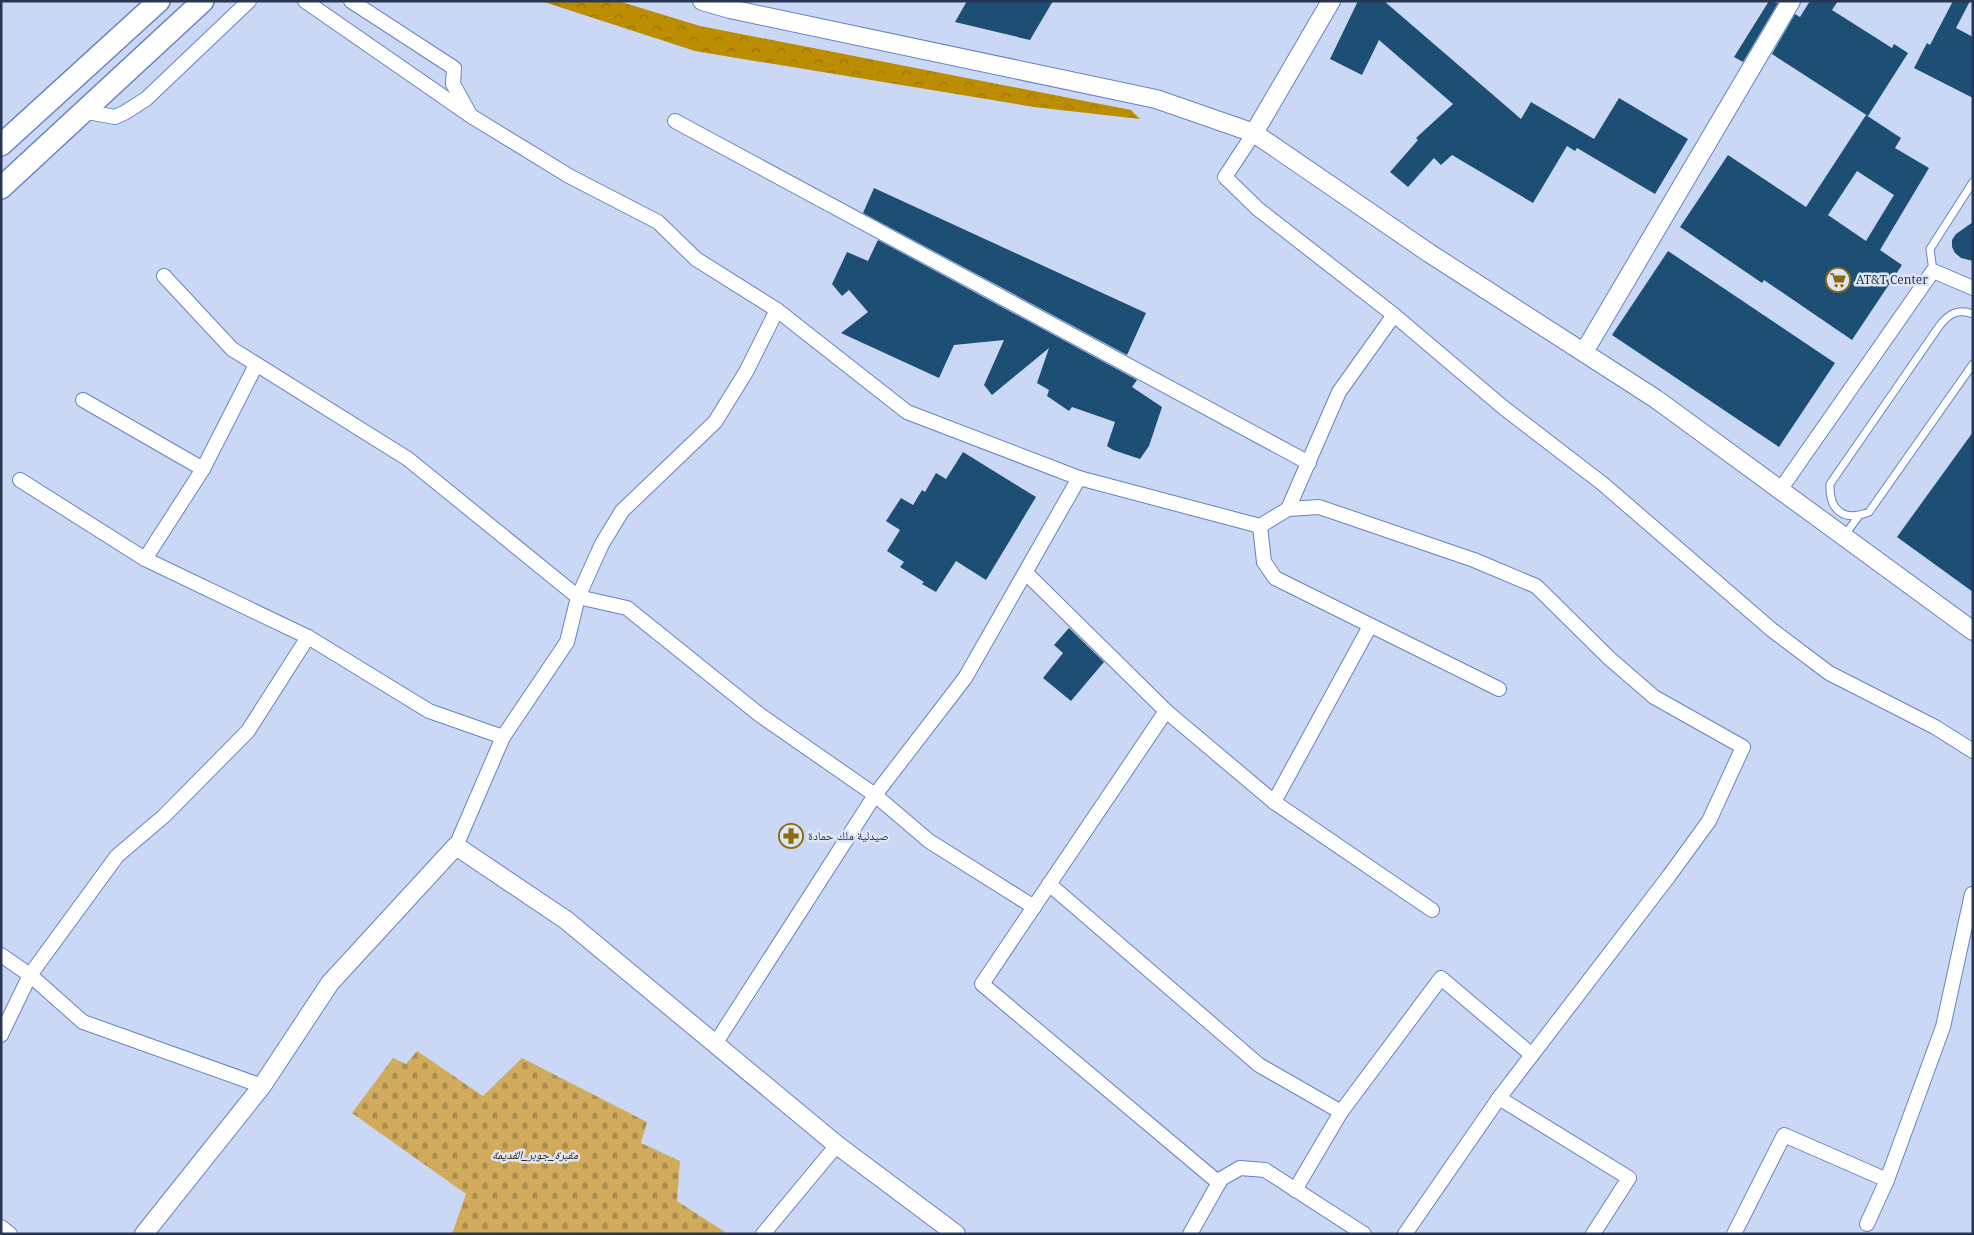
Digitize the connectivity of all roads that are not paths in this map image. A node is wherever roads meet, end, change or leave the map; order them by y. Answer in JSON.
{"nodes":[{"id":1,"x":159,"y":1,"type":"edge"},
{"id":2,"x":203,"y":1,"type":"edge"},
{"id":3,"x":249,"y":1,"type":"edge"},
{"id":4,"x":305,"y":1,"type":"edge"},
{"id":5,"x":351,"y":1,"type":"edge"},
{"id":6,"x":702,"y":1,"type":"edge"},
{"id":7,"x":1331,"y":1,"type":"edge"},
{"id":8,"x":1791,"y":1,"type":"edge"},
{"id":9,"x":46,"y":104,"type":"junction"},
{"id":10,"x":82,"y":112,"type":"junction"},
{"id":11,"x":471,"y":116,"type":"junction"},
{"id":12,"x":675,"y":121,"type":"dead end"},
{"id":13,"x":66,"y":127,"type":"junction"},
{"id":14,"x":1254,"y":133,"type":"junction"},
{"id":15,"x":1,"y":145,"type":"edge"},
{"id":16,"x":1973,"y":182,"type":"edge"},
{"id":17,"x":1,"y":188,"type":"edge"},
{"id":18,"x":1933,"y":271,"type":"junction"},
{"id":19,"x":164,"y":276,"type":"dead end"},
{"id":20,"x":1973,"y":288,"type":"edge"},
{"id":21,"x":776,"y":310,"type":"junction"},
{"id":22,"x":1973,"y":314,"type":"edge"},
{"id":23,"x":1394,"y":315,"type":"junction"},
{"id":24,"x":1584,"y":352,"type":"junction"},
{"id":25,"x":1973,"y":364,"type":"edge"},
{"id":26,"x":256,"y":365,"type":"junction"},
{"id":27,"x":83,"y":400,"type":"dead end"},
{"id":28,"x":1309,"y":463,"type":"junction"},
{"id":29,"x":204,"y":469,"type":"junction"},
{"id":30,"x":1079,"y":478,"type":"junction"},
{"id":31,"x":20,"y":480,"type":"dead end"},
{"id":32,"x":1780,"y":490,"type":"junction"},
{"id":33,"x":1288,"y":509,"type":"junction"},
{"id":34,"x":1858,"y":516,"type":"junction"},
{"id":35,"x":1260,"y":526,"type":"junction"},
{"id":36,"x":1843,"y":536,"type":"junction"},
{"id":37,"x":145,"y":559,"type":"junction"},
{"id":38,"x":1026,"y":572,"type":"junction"},
{"id":39,"x":578,"y":597,"type":"junction"},
{"id":40,"x":1370,"y":626,"type":"junction"},
{"id":41,"x":1973,"y":631,"type":"edge"},
{"id":42,"x":308,"y":637,"type":"junction"},
{"id":43,"x":1499,"y":690,"type":"dead end"},
{"id":44,"x":1166,"y":711,"type":"junction"},
{"id":45,"x":503,"y":737,"type":"junction"},
{"id":46,"x":1973,"y":751,"type":"edge"},
{"id":47,"x":875,"y":795,"type":"junction"},
{"id":48,"x":1274,"y":802,"type":"junction"},
{"id":49,"x":456,"y":846,"type":"junction"},
{"id":50,"x":1049,"y":884,"type":"junction"},
{"id":51,"x":1972,"y":894,"type":"edge"},
{"id":52,"x":1034,"y":907,"type":"junction"},
{"id":53,"x":1432,"y":910,"type":"dead end"},
{"id":54,"x":1,"y":956,"type":"edge"},
{"id":55,"x":30,"y":975,"type":"junction"},
{"id":56,"x":1,"y":1035,"type":"edge"},
{"id":57,"x":715,"y":1044,"type":"junction"},
{"id":58,"x":1532,"y":1055,"type":"junction"},
{"id":59,"x":262,"y":1086,"type":"junction"},
{"id":60,"x":1499,"y":1098,"type":"junction"},
{"id":61,"x":1341,"y":1112,"type":"junction"},
{"id":62,"x":837,"y":1144,"type":"junction"},
{"id":63,"x":1887,"y":1180,"type":"junction"},
{"id":64,"x":1219,"y":1183,"type":"junction"},
{"id":65,"x":1295,"y":1190,"type":"junction"},
{"id":66,"x":1867,"y":1224,"type":"dead end"},
{"id":67,"x":1,"y":1227,"type":"edge"},
{"id":68,"x":10,"y":1234,"type":"edge"},
{"id":69,"x":144,"y":1234,"type":"edge"},
{"id":70,"x":763,"y":1234,"type":"edge"},
{"id":71,"x":956,"y":1234,"type":"edge"},
{"id":72,"x":1190,"y":1234,"type":"edge"},
{"id":73,"x":1364,"y":1234,"type":"edge"},
{"id":74,"x":1405,"y":1234,"type":"edge"},
{"id":75,"x":1593,"y":1234,"type":"edge"},
{"id":76,"x":1734,"y":1234,"type":"edge"}],
"edges":[{"from":1,"to":9,"type":"main road"},
{"from":2,"to":10,"type":"main road"},
{"from":3,"to":10,"type":"street"},
{"from":4,"to":11,"type":"street"},
{"from":5,"to":11,"type":"street"},
{"from":6,"to":14,"type":"street"},
{"from":7,"to":14,"type":"street"},
{"from":8,"to":24,"type":"street"},
{"from":9,"to":13,"type":"main road"},
{"from":9,"to":15,"type":"main road"},
{"from":10,"to":13,"type":"main road"},
{"from":11,"to":21,"type":"street"},
{"from":12,"to":28,"type":"street"},
{"from":13,"to":17,"type":"main road"},
{"from":14,"to":23,"type":"street"},
{"from":14,"to":24,"type":"street"},
{"from":16,"to":18,"type":"lane"},
{"from":18,"to":20,"type":"street"},
{"from":18,"to":32,"type":"street"},
{"from":19,"to":26,"type":"street"},
{"from":21,"to":30,"type":"street"},
{"from":21,"to":39,"type":"street"},
{"from":22,"to":34,"type":"lane"},
{"from":23,"to":28,"type":"street"},
{"from":23,"to":46,"type":"street"},
{"from":24,"to":32,"type":"street"},
{"from":25,"to":34,"type":"lane"},
{"from":26,"to":29,"type":"street"},
{"from":26,"to":39,"type":"street"},
{"from":27,"to":29,"type":"street"},
{"from":28,"to":33,"type":"street"},
{"from":29,"to":37,"type":"street"},
{"from":30,"to":35,"type":"street"},
{"from":30,"to":38,"type":"street"},
{"from":31,"to":37,"type":"street"},
{"from":32,"to":36,"type":"street"},
{"from":33,"to":35,"type":"street"},
{"from":33,"to":58,"type":"street"},
{"from":34,"to":36,"type":"lane"},
{"from":35,"to":40,"type":"street"},
{"from":36,"to":41,"type":"street"},
{"from":37,"to":42,"type":"street"},
{"from":38,"to":44,"type":"street"},
{"from":38,"to":47,"type":"street"},
{"from":39,"to":45,"type":"street"},
{"from":39,"to":47,"type":"street"},
{"from":40,"to":43,"type":"street"},
{"from":40,"to":48,"type":"street"},
{"from":42,"to":45,"type":"street"},
{"from":42,"to":55,"type":"street"},
{"from":44,"to":48,"type":"street"},
{"from":44,"to":50,"type":"street"},
{"from":45,"to":49,"type":"street"},
{"from":47,"to":52,"type":"street"},
{"from":47,"to":57,"type":"street"},
{"from":48,"to":53,"type":"street"},
{"from":49,"to":57,"type":"street"},
{"from":49,"to":59,"type":"street"},
{"from":50,"to":52,"type":"street"},
{"from":50,"to":61,"type":"street"},
{"from":51,"to":63,"type":"street"},
{"from":52,"to":64,"type":"street"},
{"from":54,"to":55,"type":"street"},
{"from":55,"to":56,"type":"street"},
{"from":55,"to":59,"type":"street"},
{"from":57,"to":62,"type":"street"},
{"from":58,"to":60,"type":"street"},
{"from":58,"to":61,"type":"street"},
{"from":59,"to":69,"type":"street"},
{"from":60,"to":74,"type":"street"},
{"from":60,"to":75,"type":"street"},
{"from":61,"to":65,"type":"street"},
{"from":62,"to":70,"type":"street"},
{"from":62,"to":71,"type":"street"},
{"from":63,"to":66,"type":"street"},
{"from":63,"to":76,"type":"street"},
{"from":64,"to":65,"type":"street"},
{"from":64,"to":72,"type":"street"},
{"from":65,"to":73,"type":"street"},
{"from":67,"to":68,"type":"street"}]}
